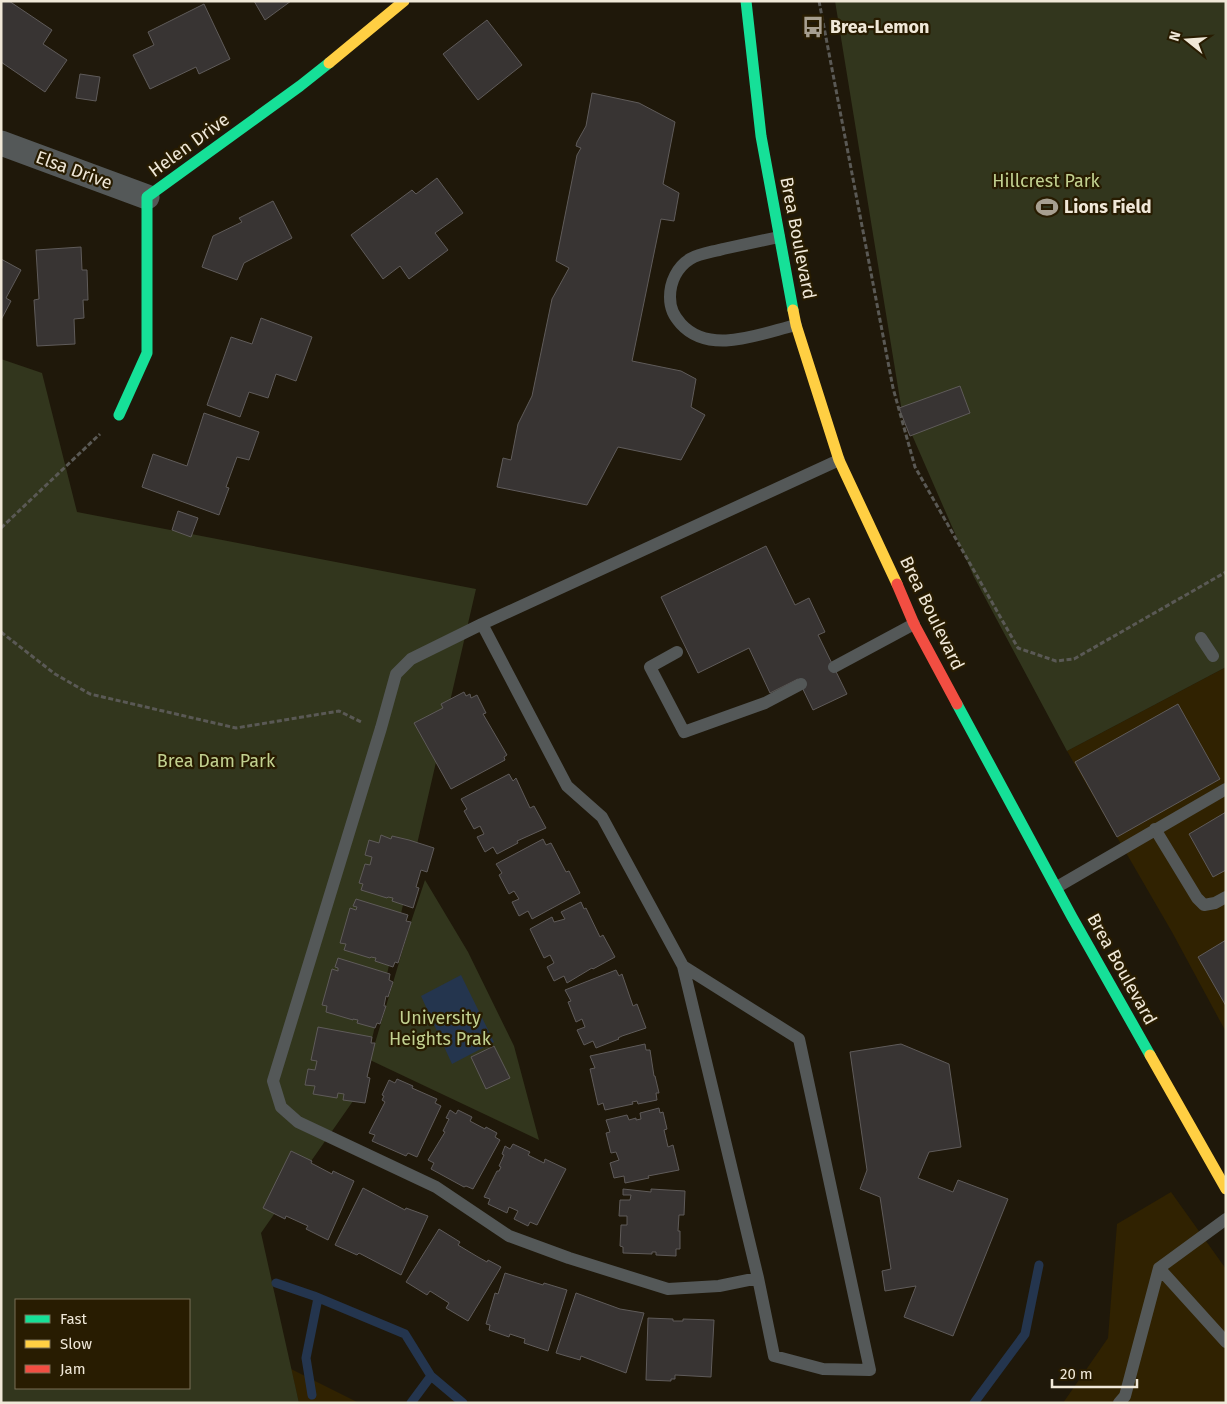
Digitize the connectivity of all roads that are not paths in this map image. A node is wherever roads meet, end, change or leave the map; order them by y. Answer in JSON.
{"nodes":[{"id":1,"x":404,"y":1,"type":"edge"},
{"id":2,"x":746,"y":1,"type":"edge"},
{"id":3,"x":1,"y":143,"type":"edge"},
{"id":4,"x":148,"y":197,"type":"junction"},
{"id":5,"x":779,"y":238,"type":"junction"},
{"id":6,"x":796,"y":325,"type":"junction"},
{"id":7,"x":119,"y":415,"type":"road end"},
{"id":8,"x":839,"y":460,"type":"junction"},
{"id":9,"x":482,"y":624,"type":"junction"},
{"id":10,"x":914,"y":624,"type":"junction"},
{"id":11,"x":1201,"y":638,"type":"dead end"},
{"id":12,"x":677,"y":652,"type":"dead end"},
{"id":13,"x":1213,"y":656,"type":"dead end"},
{"id":14,"x":834,"y":667,"type":"dead end"},
{"id":15,"x":801,"y":684,"type":"dead end"},
{"id":16,"x":1226,"y":789,"type":"edge"},
{"id":17,"x":1155,"y":829,"type":"junction"},
{"id":18,"x":1057,"y":887,"type":"junction"},
{"id":19,"x":1226,"y":897,"type":"edge"},
{"id":20,"x":682,"y":966,"type":"junction"},
{"id":21,"x":1226,"y":1189,"type":"edge"},
{"id":22,"x":1226,"y":1219,"type":"edge"},
{"id":23,"x":1159,"y":1268,"type":"junction"},
{"id":24,"x":758,"y":1278,"type":"junction"},
{"id":25,"x":1226,"y":1342,"type":"edge"},
{"id":26,"x":1118,"y":1403,"type":"edge"}],
"edges":[{"from":1,"to":4,"type":"main road","name":"Helen Drive"},
{"from":2,"to":5,"type":"main road","name":"Brea Boulevard"},
{"from":3,"to":4,"type":"street","name":"Elsa Drive"},
{"from":4,"to":7,"type":"main road","name":"Helen Drive"},
{"from":5,"to":6,"type":"main road","name":"Brea Boulevard"},
{"from":5,"to":6,"type":"lane"},
{"from":6,"to":8,"type":"main road","name":"Brea Boulevard"},
{"from":8,"to":9,"type":"lane"},
{"from":8,"to":10,"type":"main road","name":"Brea Boulevard"},
{"from":9,"to":20,"type":"lane"},
{"from":9,"to":24,"type":"lane"},
{"from":10,"to":14,"type":"lane"},
{"from":10,"to":18,"type":"main road","name":"Brea Boulevard"},
{"from":11,"to":13,"type":"lane"},
{"from":12,"to":15,"type":"lane"},
{"from":16,"to":17,"type":"lane"},
{"from":17,"to":18,"type":"lane"},
{"from":17,"to":19,"type":"lane"},
{"from":18,"to":21,"type":"main road","name":"Brea Boulevard"},
{"from":20,"to":24,"type":"lane"},
{"from":20,"to":24,"type":"lane"},
{"from":22,"to":23,"type":"lane"},
{"from":23,"to":25,"type":"lane"},
{"from":23,"to":26,"type":"lane"}]}
